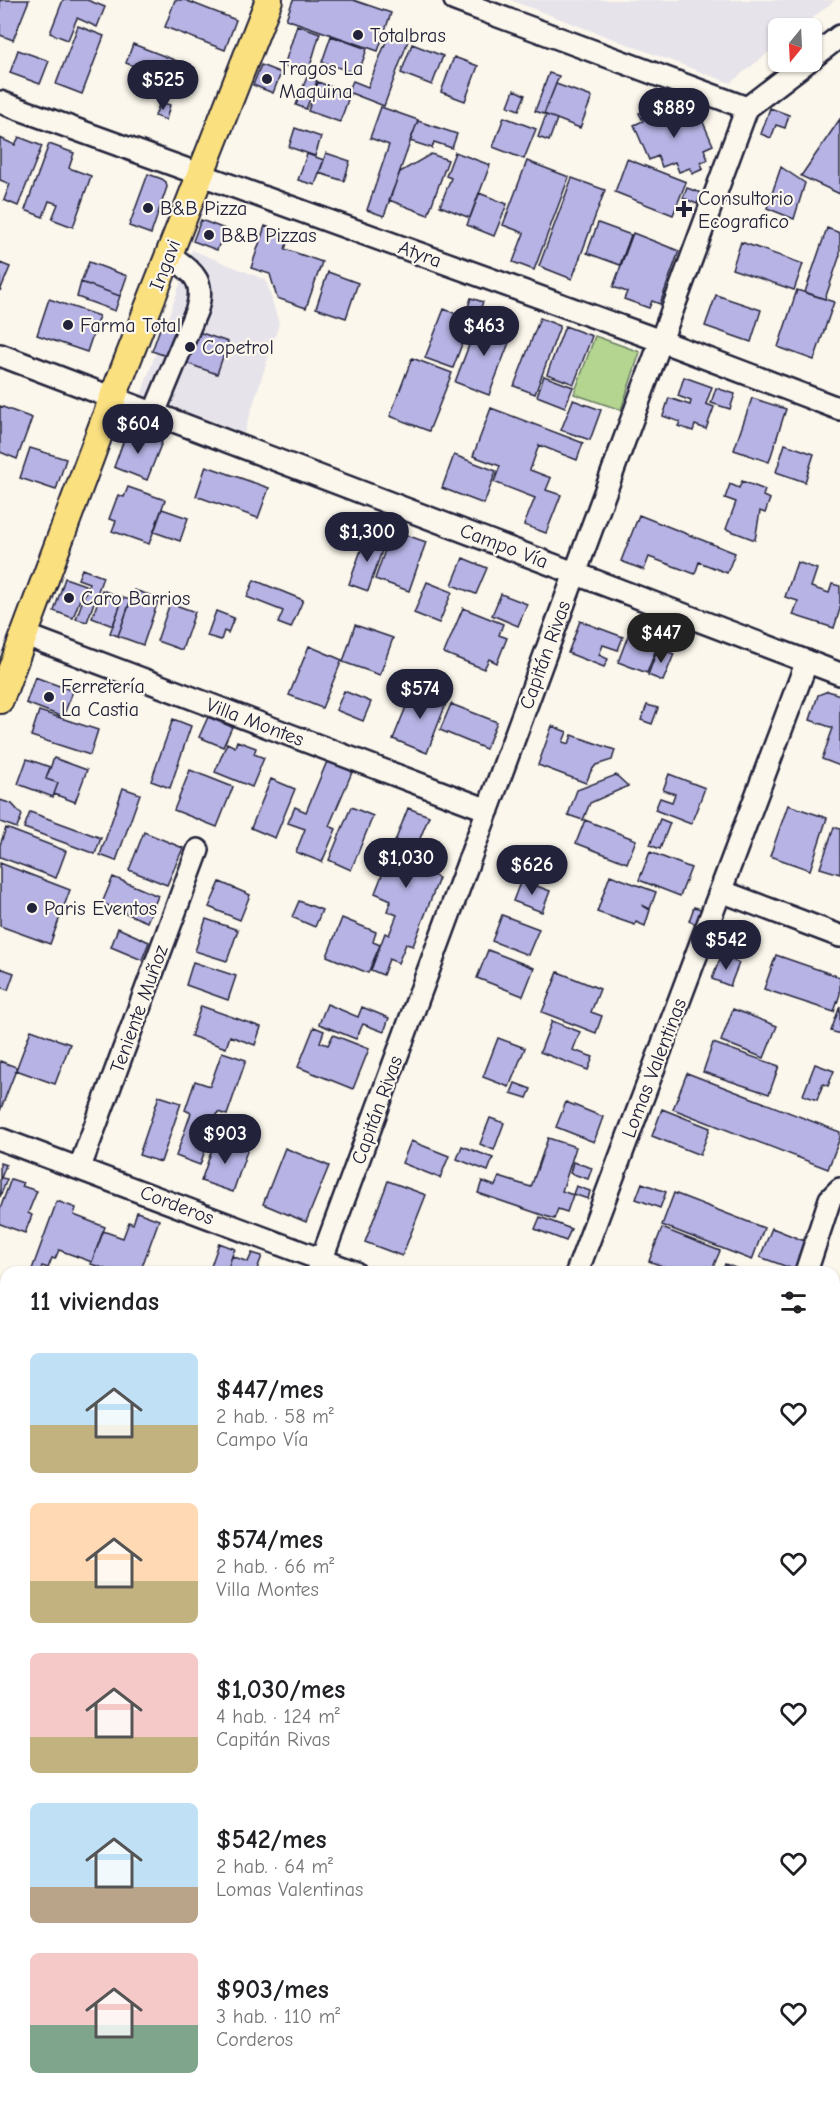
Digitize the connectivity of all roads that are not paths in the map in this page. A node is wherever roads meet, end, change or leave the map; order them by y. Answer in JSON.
{"nodes":[{"id":1,"x":269,"y":0,"type":"edge"},
{"id":2,"x":455,"y":0,"type":"edge"},
{"id":3,"x":840,"y":36,"type":"edge"},
{"id":4,"x":822,"y":50,"type":"edge"},
{"id":5,"x":794,"y":72,"type":"edge"},
{"id":6,"x":0,"y":102,"type":"edge"},
{"id":7,"x":747,"y":108,"type":"junction"},
{"id":8,"x":200,"y":175,"type":"junction"},
{"id":9,"x":169,"y":254,"type":"junction"},
{"id":10,"x":661,"y":341,"type":"junction"},
{"id":11,"x":0,"y":355,"type":"edge"},
{"id":12,"x":113,"y":397,"type":"junction"},
{"id":13,"x":840,"y":409,"type":"edge"},
{"id":14,"x":154,"y":413,"type":"junction"},
{"id":15,"x":575,"y":573,"type":"junction"},
{"id":16,"x":23,"y":634,"type":"junction"},
{"id":17,"x":807,"y":661,"type":"junction"},
{"id":18,"x":840,"y":674,"type":"edge"},
{"id":19,"x":0,"y":700,"type":"edge"},
{"id":20,"x":488,"y":810,"type":"junction"},
{"id":21,"x":198,"y":850,"type":"dead end"},
{"id":22,"x":721,"y":891,"type":"junction"},
{"id":23,"x":840,"y":936,"type":"edge"},
{"id":24,"x":0,"y":1139,"type":"edge"},
{"id":25,"x":80,"y":1167,"type":"junction"},
{"id":26,"x":840,"y":1189,"type":"edge"},
{"id":27,"x":319,"y":1266,"type":"edge"},
{"id":28,"x":579,"y":1266,"type":"edge"},
{"id":29,"x":808,"y":1266,"type":"edge"}],
"edges":[{"from":1,"to":8,"type":"main road","name":"Ingavi"},
{"from":2,"to":7,"type":"street"},
{"from":3,"to":4,"type":"street"},
{"from":5,"to":7,"type":"street"},
{"from":6,"to":8,"type":"street","name":"Atyra"},
{"from":7,"to":10,"type":"street","name":"Capitán Rivas"},
{"from":8,"to":9,"type":"main road","name":"Ingavi"},
{"from":8,"to":10,"type":"street","name":"Atyra"},
{"from":9,"to":12,"type":"main road","name":"Ingavi"},
{"from":9,"to":14,"type":"street"},
{"from":10,"to":13,"type":"street","name":"Atyra"},
{"from":10,"to":15,"type":"street","name":"Capitán Rivas"},
{"from":11,"to":12,"type":"street","name":"Campo Vía"},
{"from":12,"to":14,"type":"street","name":"Campo Vía"},
{"from":12,"to":16,"type":"main road","name":"Ingavi"},
{"from":14,"to":15,"type":"street","name":"Campo Vía"},
{"from":15,"to":17,"type":"street","name":"Campo Vía"},
{"from":15,"to":20,"type":"street","name":"Capitán Rivas"},
{"from":16,"to":19,"type":"main road","name":"Ingavi"},
{"from":16,"to":20,"type":"street","name":"Villa Montes"},
{"from":17,"to":18,"type":"street","name":"Campo Vía"},
{"from":17,"to":22,"type":"street","name":"Lomas Valentinas"},
{"from":20,"to":27,"type":"street","name":"Capitán Rivas"},
{"from":21,"to":25,"type":"street","name":"Teniente Muñoz"},
{"from":22,"to":23,"type":"street"},
{"from":22,"to":28,"type":"street","name":"Lomas Valentinas"},
{"from":24,"to":25,"type":"street","name":"Corderos"},
{"from":25,"to":27,"type":"street","name":"Corderos"},
{"from":26,"to":29,"type":"street"}]}
